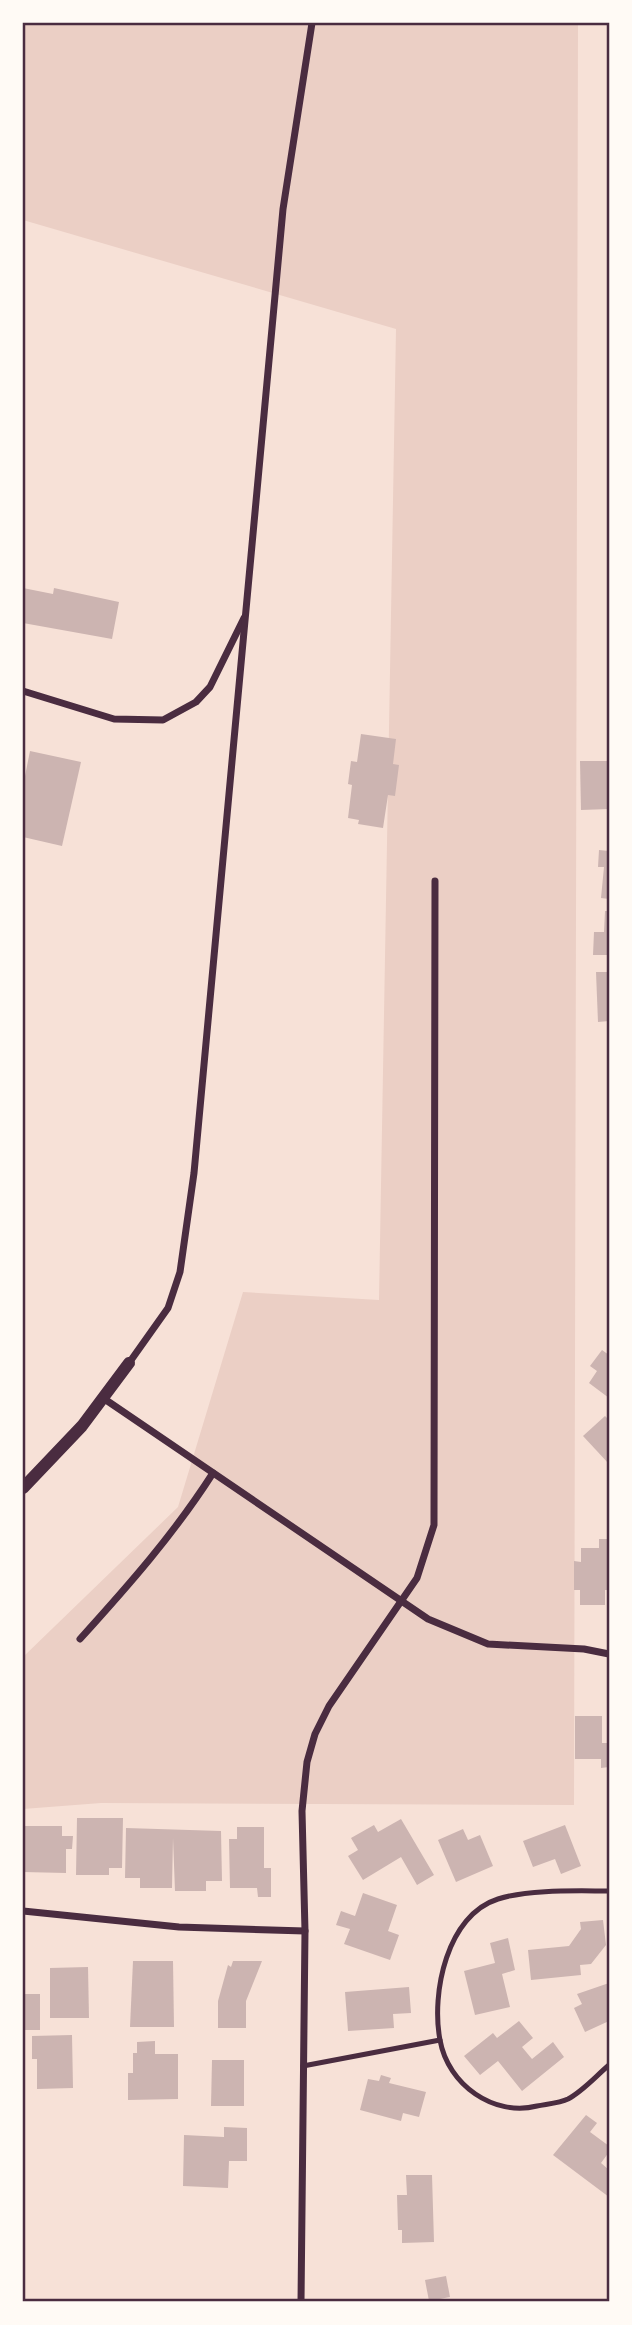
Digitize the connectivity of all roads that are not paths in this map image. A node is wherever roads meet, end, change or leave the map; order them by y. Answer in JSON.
{"nodes":[{"id":1,"x":312,"y":23,"type":"edge"},
{"id":2,"x":246,"y":612,"type":"junction"},
{"id":3,"x":23,"y":691,"type":"edge"},
{"id":4,"x":435,"y":881,"type":"dead end"},
{"id":5,"x":129,"y":1363,"type":"joint"},
{"id":6,"x":103,"y":1398,"type":"junction"},
{"id":7,"x":213,"y":1473,"type":"junction"},
{"id":8,"x":28,"y":1478,"type":"edge"},
{"id":9,"x":23,"y":1488,"type":"edge"},
{"id":10,"x":401,"y":1602,"type":"junction"},
{"id":11,"x":80,"y":1639,"type":"dead end"},
{"id":12,"x":609,"y":1654,"type":"edge"},
{"id":13,"x":609,"y":1891,"type":"edge"},
{"id":14,"x":23,"y":1911,"type":"edge"},
{"id":15,"x":304,"y":1931,"type":"junction"},
{"id":16,"x":440,"y":2040,"type":"junction"},
{"id":17,"x":609,"y":2065,"type":"edge"},
{"id":18,"x":303,"y":2066,"type":"junction"},
{"id":19,"x":301,"y":2302,"type":"edge"}],
"edges":[{"from":1,"to":2,"type":"street"},
{"from":2,"to":3,"type":"street"},
{"from":2,"to":5,"type":"street"},
{"from":4,"to":10,"type":"street"},
{"from":5,"to":6,"type":"street"},
{"from":6,"to":7,"type":"street"},
{"from":6,"to":8,"type":"street"},
{"from":7,"to":10,"type":"street"},
{"from":7,"to":11,"type":"street"},
{"from":8,"to":9,"type":"street"},
{"from":10,"to":12,"type":"street"},
{"from":10,"to":15,"type":"street"},
{"from":13,"to":16,"type":"lane"},
{"from":14,"to":15,"type":"street"},
{"from":15,"to":18,"type":"street"},
{"from":16,"to":17,"type":"lane"},
{"from":16,"to":18,"type":"lane"},
{"from":18,"to":19,"type":"street"}]}
